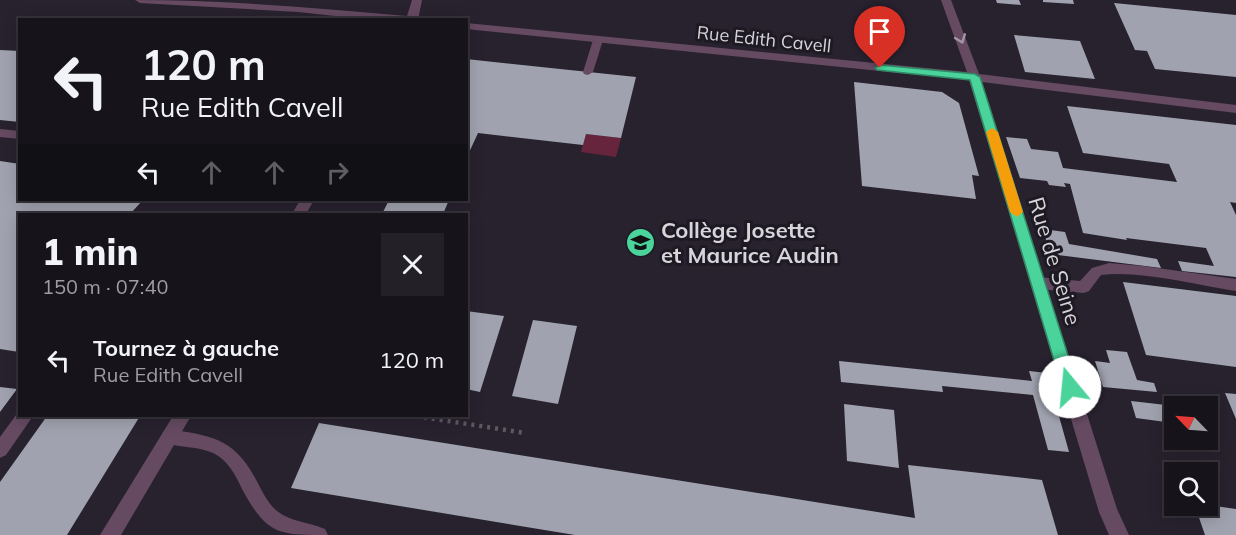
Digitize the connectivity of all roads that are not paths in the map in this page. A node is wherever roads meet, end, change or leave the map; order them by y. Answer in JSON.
{"nodes":[{"id":1,"x":140,"y":0,"type":"edge"},
{"id":2,"x":417,"y":0,"type":"edge"},
{"id":3,"x":946,"y":0,"type":"edge"},
{"id":4,"x":391,"y":18,"type":"edge"},
{"id":5,"x":412,"y":18,"type":"edge"},
{"id":6,"x":468,"y":26,"type":"edge"},
{"id":7,"x":598,"y":40,"type":"junction"},
{"id":8,"x":588,"y":72,"type":"dead end"},
{"id":9,"x":975,"y":77,"type":"junction"},
{"id":10,"x":1236,"y":109,"type":"edge"},
{"id":11,"x":0,"y":133,"type":"edge"},
{"id":12,"x":18,"y":135,"type":"edge"},
{"id":13,"x":1038,"y":282,"type":"junction"},
{"id":14,"x":1236,"y":285,"type":"edge"},
{"id":15,"x":24,"y":417,"type":"edge"},
{"id":16,"x":181,"y":417,"type":"edge"},
{"id":17,"x":169,"y":437,"type":"junction"},
{"id":18,"x":0,"y":450,"type":"edge"},
{"id":19,"x":110,"y":535,"type":"edge"},
{"id":20,"x":319,"y":535,"type":"edge"},
{"id":21,"x":1119,"y":535,"type":"edge"}],
"edges":[{"from":1,"to":4,"type":"street"},
{"from":2,"to":5,"type":"street"},
{"from":3,"to":9,"type":"street","name":"Rue de Seine","one_way":true},
{"from":6,"to":7,"type":"street","name":"Rue Edith Cavell"},
{"from":7,"to":8,"type":"lane"},
{"from":7,"to":9,"type":"street","name":"Rue Edith Cavell"},
{"from":9,"to":10,"type":"street","name":"Rue Edith Cavell"},
{"from":9,"to":13,"type":"street","name":"Rue de Seine"},
{"from":11,"to":12,"type":"lane"},
{"from":13,"to":14,"type":"lane"},
{"from":13,"to":21,"type":"street","name":"Rue de Seine"},
{"from":15,"to":18,"type":"lane"},
{"from":16,"to":17,"type":"street"},
{"from":17,"to":19,"type":"street"},
{"from":17,"to":20,"type":"lane"}]}
